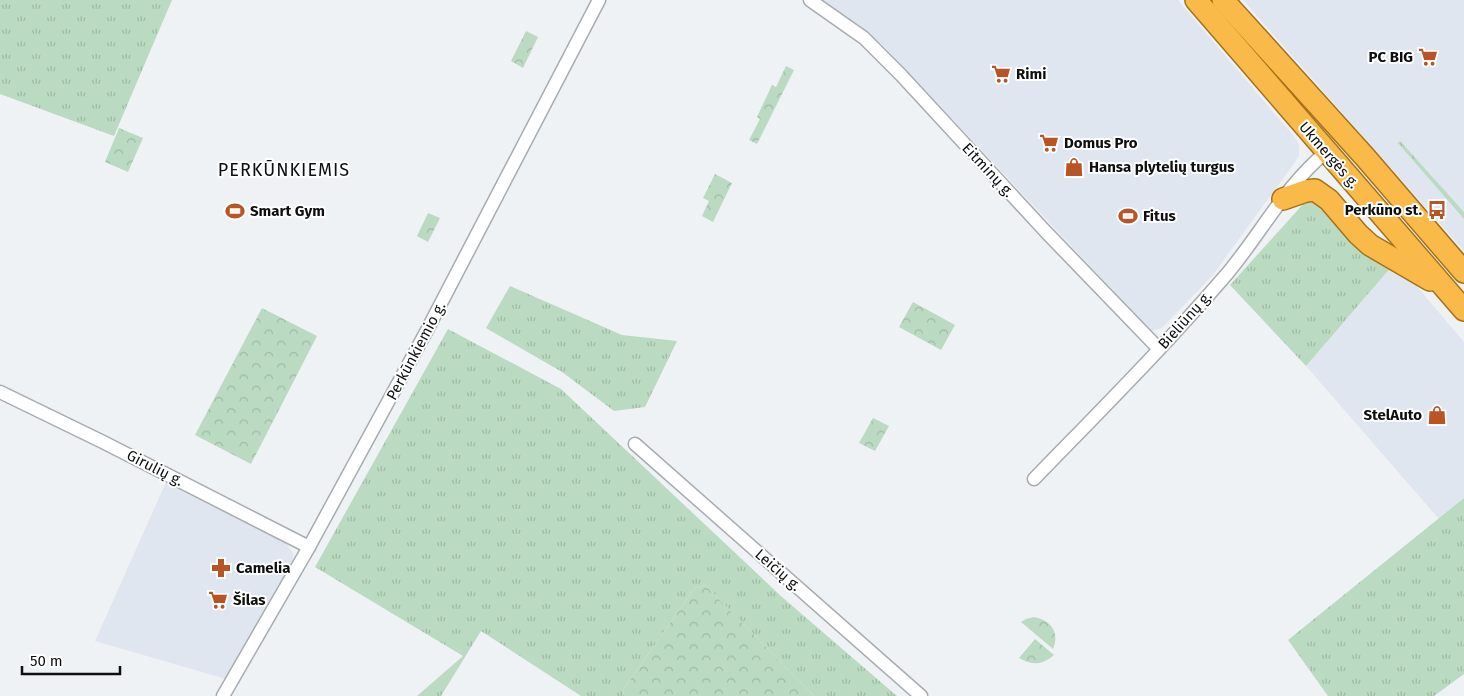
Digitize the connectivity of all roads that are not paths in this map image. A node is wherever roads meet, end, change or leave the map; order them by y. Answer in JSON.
{"nodes":[{"id":1,"x":599,"y":0,"type":"edge"},
{"id":2,"x":810,"y":0,"type":"edge"},
{"id":3,"x":1196,"y":0,"type":"edge"},
{"id":4,"x":1223,"y":0,"type":"edge"},
{"id":5,"x":1339,"y":128,"type":"junction"},
{"id":6,"x":1326,"y":152,"type":"junction"},
{"id":7,"x":1283,"y":199,"type":"junction"},
{"id":8,"x":1464,"y":272,"type":"edge"},
{"id":9,"x":1447,"y":291,"type":"junction"},
{"id":10,"x":1464,"y":310,"type":"edge"},
{"id":11,"x":1159,"y":349,"type":"junction"},
{"id":12,"x":0,"y":392,"type":"edge"},
{"id":13,"x":635,"y":444,"type":"dead end"},
{"id":14,"x":1034,"y":479,"type":"dead end"},
{"id":15,"x":310,"y":547,"type":"junction"},
{"id":16,"x":223,"y":696,"type":"edge"},
{"id":17,"x":921,"y":696,"type":"edge"}],
"edges":[{"from":1,"to":15,"type":"street","name":"Perkūnkiemio g."},
{"from":2,"to":11,"type":"street","name":"Eitminų g."},
{"from":3,"to":6,"type":"highway","name":"Ukmergės g."},
{"from":4,"to":5,"type":"highway","name":"Ukmergės g."},
{"from":5,"to":6,"type":"highway"},
{"from":5,"to":8,"type":"highway","name":"Ukmergės g."},
{"from":6,"to":7,"type":"street","name":"Bieliūnų g."},
{"from":6,"to":9,"type":"highway","name":"Ukmergės g."},
{"from":7,"to":9,"type":"highway"},
{"from":7,"to":11,"type":"street","name":"Bieliūnų g."},
{"from":9,"to":10,"type":"highway","name":"Ukmergės g."},
{"from":11,"to":14,"type":"street","name":"Bieliūnų g."},
{"from":12,"to":15,"type":"street","name":"Girulių g."},
{"from":13,"to":17,"type":"street","name":"Leičių g."},
{"from":15,"to":16,"type":"street","name":"Perkūnkiemio g."}]}
